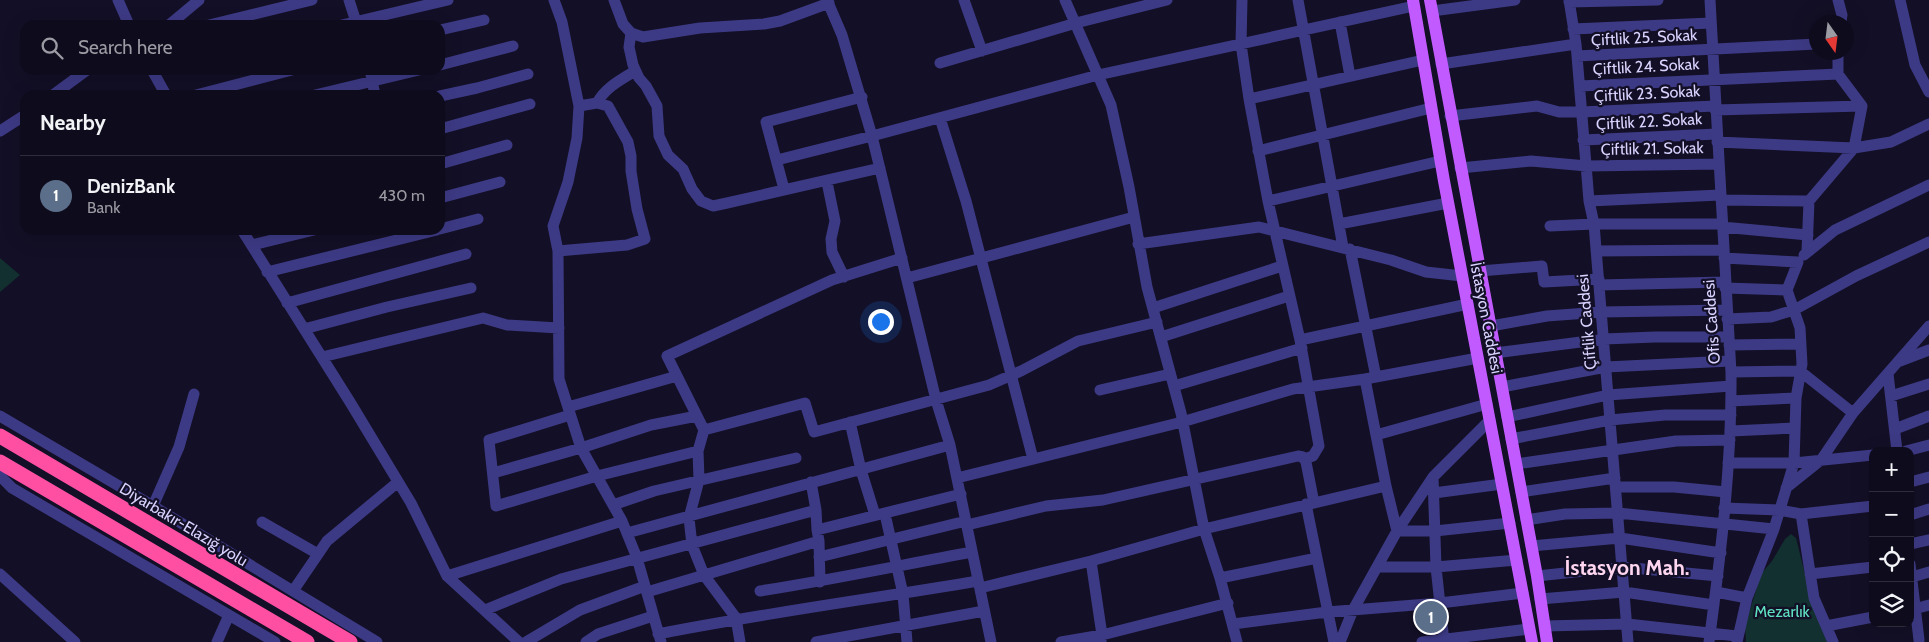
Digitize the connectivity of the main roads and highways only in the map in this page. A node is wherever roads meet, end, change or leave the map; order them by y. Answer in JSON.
{"nodes":[{"id":1,"x":1413,"y":3,"type":"edge"},
{"id":2,"x":1431,"y":5,"type":"edge"},
{"id":3,"x":0,"y":436,"type":"edge"},
{"id":4,"x":0,"y":462,"type":"edge"},
{"id":5,"x":350,"y":637,"type":"edge"},
{"id":6,"x":307,"y":642,"type":"edge"},
{"id":7,"x":1532,"y":642,"type":"edge"},
{"id":8,"x":1547,"y":642,"type":"edge"}],
"edges":[{"from":1,"to":7,"type":"main road","name":"İstasyon Caddesi"},
{"from":2,"to":8,"type":"main road"},
{"from":3,"to":5,"type":"highway","name":"Diyarbakır-Elazığ yolu"},
{"from":4,"to":6,"type":"highway"}]}
